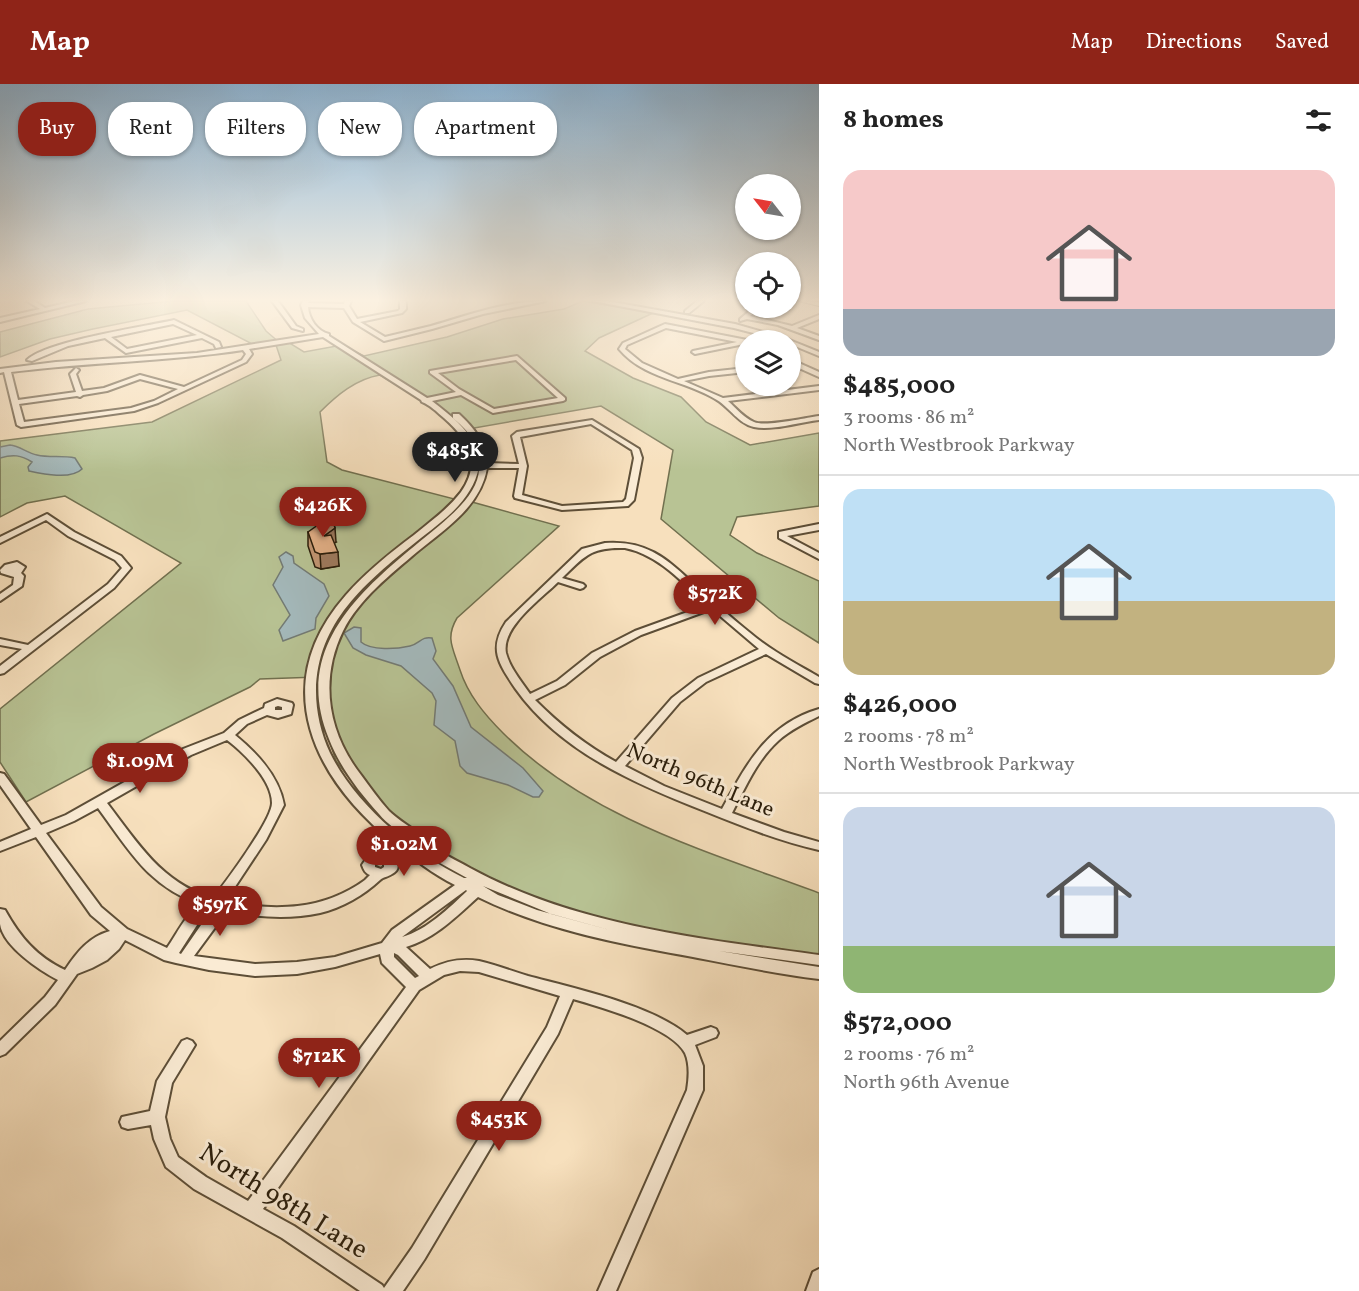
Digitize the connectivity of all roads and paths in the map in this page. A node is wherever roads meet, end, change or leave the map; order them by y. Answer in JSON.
{"nodes":[{"id":1,"x":34,"y":357,"type":"edge"},
{"id":2,"x":114,"y":357,"type":"edge"},
{"id":3,"x":159,"y":357,"type":"edge"},
{"id":4,"x":182,"y":357,"type":"edge"},
{"id":5,"x":246,"y":357,"type":"edge"},
{"id":6,"x":363,"y":357,"type":"edge"},
{"id":7,"x":630,"y":357,"type":"edge"},
{"id":8,"x":30,"y":360,"type":"dead end"},
{"id":9,"x":801,"y":367,"type":"edge"},
{"id":10,"x":4,"y":370,"type":"edge"},
{"id":11,"x":76,"y":370,"type":"dead end"},
{"id":12,"x":735,"y":371,"type":"edge"},
{"id":13,"x":819,"y":375,"type":"edge"},
{"id":14,"x":681,"y":380,"type":"junction"},
{"id":15,"x":819,"y":388,"type":"edge"},
{"id":16,"x":185,"y":389,"type":"junction"},
{"id":17,"x":459,"y":391,"type":"junction"},
{"id":18,"x":80,"y":395,"type":"junction"},
{"id":19,"x":426,"y":398,"type":"junction"},
{"id":20,"x":723,"y":400,"type":"junction"},
{"id":21,"x":16,"y":402,"type":"junction"},
{"id":22,"x":819,"y":417,"type":"edge"},
{"id":23,"x":462,"y":425,"type":"junction"},
{"id":24,"x":448,"y":427,"type":"dead end"},
{"id":25,"x":480,"y":463,"type":"junction"},
{"id":26,"x":523,"y":464,"type":"junction"},
{"id":27,"x":462,"y":497,"type":"junction"},
{"id":28,"x":472,"y":499,"type":"junction"},
{"id":29,"x":438,"y":525,"type":"junction"},
{"id":30,"x":819,"y":527,"type":"edge"},
{"id":31,"x":0,"y":540,"type":"edge"},
{"id":32,"x":819,"y":556,"type":"edge"},
{"id":33,"x":396,"y":561,"type":"junction"},
{"id":34,"x":15,"y":573,"type":"dead end"},
{"id":35,"x":556,"y":579,"type":"junction"},
{"id":36,"x":580,"y":586,"type":"dead end"},
{"id":37,"x":0,"y":598,"type":"edge"},
{"id":38,"x":712,"y":606,"type":"junction"},
{"id":39,"x":0,"y":642,"type":"edge"},
{"id":40,"x":29,"y":648,"type":"junction"},
{"id":41,"x":766,"y":651,"type":"junction"},
{"id":42,"x":0,"y":671,"type":"edge"},
{"id":43,"x":819,"y":681,"type":"edge"},
{"id":44,"x":528,"y":699,"type":"junction"},
{"id":45,"x":268,"y":710,"type":"dead end"},
{"id":46,"x":819,"y":712,"type":"edge"},
{"id":47,"x":228,"y":735,"type":"junction"},
{"id":48,"x":617,"y":768,"type":"junction"},
{"id":49,"x":0,"y":777,"type":"edge"},
{"id":50,"x":99,"y":801,"type":"junction"},
{"id":51,"x":725,"y":815,"type":"junction"},
{"id":52,"x":39,"y":832,"type":"junction"},
{"id":53,"x":819,"y":846,"type":"edge"},
{"id":54,"x":0,"y":847,"type":"edge"},
{"id":55,"x":377,"y":874,"type":"dead end"},
{"id":56,"x":463,"y":884,"type":"junction"},
{"id":57,"x":476,"y":885,"type":"junction"},
{"id":58,"x":216,"y":903,"type":"junction"},
{"id":59,"x":0,"y":914,"type":"edge"},
{"id":60,"x":4,"y":929,"type":"edge"},
{"id":61,"x":122,"y":933,"type":"junction"},
{"id":62,"x":387,"y":946,"type":"junction"},
{"id":63,"x":170,"y":956,"type":"junction"},
{"id":64,"x":184,"y":960,"type":"junction"},
{"id":65,"x":819,"y":960,"type":"edge"},
{"id":66,"x":819,"y":973,"type":"edge"},
{"id":67,"x":71,"y":974,"type":"junction"},
{"id":68,"x":429,"y":977,"type":"junction"},
{"id":69,"x":414,"y":986,"type":"junction"},
{"id":70,"x":569,"y":992,"type":"junction"},
{"id":71,"x":711,"y":1033,"type":"dead end"},
{"id":72,"x":686,"y":1042,"type":"junction"},
{"id":73,"x":187,"y":1045,"type":"dead end"},
{"id":74,"x":0,"y":1050,"type":"edge"},
{"id":75,"x":158,"y":1118,"type":"junction"},
{"id":76,"x":128,"y":1122,"type":"dead end"},
{"id":77,"x":250,"y":1212,"type":"junction"},
{"id":78,"x":819,"y":1278,"type":"edge"},
{"id":79,"x":376,"y":1291,"type":"edge"},
{"id":80,"x":392,"y":1291,"type":"edge"},
{"id":81,"x":607,"y":1291,"type":"edge"},
{"id":82,"x":815,"y":1291,"type":"edge"}],
"edges":[{"from":1,"to":8,"type":"street"},
{"from":2,"to":10,"type":"street"},
{"from":3,"to":4,"type":"street"},
{"from":5,"to":16,"type":"street"},
{"from":6,"to":19,"type":"street"},
{"from":7,"to":14,"type":"street"},
{"from":9,"to":13,"type":"street"},
{"from":10,"to":21,"type":"street"},
{"from":11,"to":18,"type":"street"},
{"from":12,"to":14,"type":"street"},
{"from":14,"to":20,"type":"street"},
{"from":15,"to":20,"type":"street"},
{"from":16,"to":18,"type":"street"},
{"from":16,"to":21,"type":"street"},
{"from":17,"to":17,"type":"street"},
{"from":17,"to":19,"type":"street"},
{"from":18,"to":21,"type":"street"},
{"from":19,"to":23,"type":"street"},
{"from":20,"to":22,"type":"street"},
{"from":23,"to":24,"type":"street"},
{"from":23,"to":25,"type":"street"},
{"from":25,"to":26,"type":"street"},
{"from":25,"to":27,"type":"street"},
{"from":25,"to":28,"type":"street"},
{"from":26,"to":26,"type":"street"},
{"from":27,"to":28,"type":"street"},
{"from":27,"to":29,"type":"street"},
{"from":28,"to":29,"type":"street"},
{"from":29,"to":33,"type":"street"},
{"from":30,"to":32,"type":"street"},
{"from":31,"to":40,"type":"street"},
{"from":33,"to":56,"type":"street"},
{"from":33,"to":57,"type":"street"},
{"from":34,"to":37,"type":"street"},
{"from":35,"to":36,"type":"street"},
{"from":35,"to":38,"type":"street"},
{"from":35,"to":44,"type":"street","name":"North 96th Lane"},
{"from":38,"to":41,"type":"street"},
{"from":38,"to":44,"type":"street"},
{"from":39,"to":40,"type":"street"},
{"from":40,"to":42,"type":"street"},
{"from":41,"to":43,"type":"street"},
{"from":41,"to":48,"type":"street"},
{"from":44,"to":48,"type":"street","name":"North 96th Lane"},
{"from":45,"to":47,"type":"street"},
{"from":46,"to":51,"type":"street"},
{"from":47,"to":50,"type":"street"},
{"from":47,"to":58,"type":"street"},
{"from":48,"to":51,"type":"street","name":"North 96th Lane"},
{"from":49,"to":52,"type":"street"},
{"from":50,"to":52,"type":"street"},
{"from":50,"to":58,"type":"street"},
{"from":51,"to":53,"type":"street","name":"North 96th Lane"},
{"from":52,"to":54,"type":"street"},
{"from":52,"to":61,"type":"street"},
{"from":55,"to":58,"type":"street"},
{"from":56,"to":57,"type":"street"},
{"from":56,"to":62,"type":"street"},
{"from":57,"to":62,"type":"street"},
{"from":57,"to":65,"type":"street"},
{"from":57,"to":66,"type":"street"},
{"from":58,"to":63,"type":"street"},
{"from":58,"to":64,"type":"street"},
{"from":59,"to":60,"type":"street"},
{"from":60,"to":67,"type":"street"},
{"from":61,"to":63,"type":"street"},
{"from":61,"to":67,"type":"street"},
{"from":62,"to":64,"type":"street"},
{"from":62,"to":68,"type":"street"},
{"from":62,"to":69,"type":"street"},
{"from":63,"to":64,"type":"street"},
{"from":67,"to":74,"type":"street"},
{"from":68,"to":69,"type":"street"},
{"from":68,"to":70,"type":"street"},
{"from":69,"to":77,"type":"street"},
{"from":70,"to":72,"type":"street"},
{"from":70,"to":80,"type":"street"},
{"from":71,"to":72,"type":"street"},
{"from":72,"to":81,"type":"street"},
{"from":73,"to":75,"type":"street","name":"North 98th Lane"},
{"from":75,"to":76,"type":"street"},
{"from":75,"to":77,"type":"street","name":"North 98th Lane"},
{"from":77,"to":79,"type":"street","name":"North 98th Lane"},
{"from":78,"to":82,"type":"street"}]}
